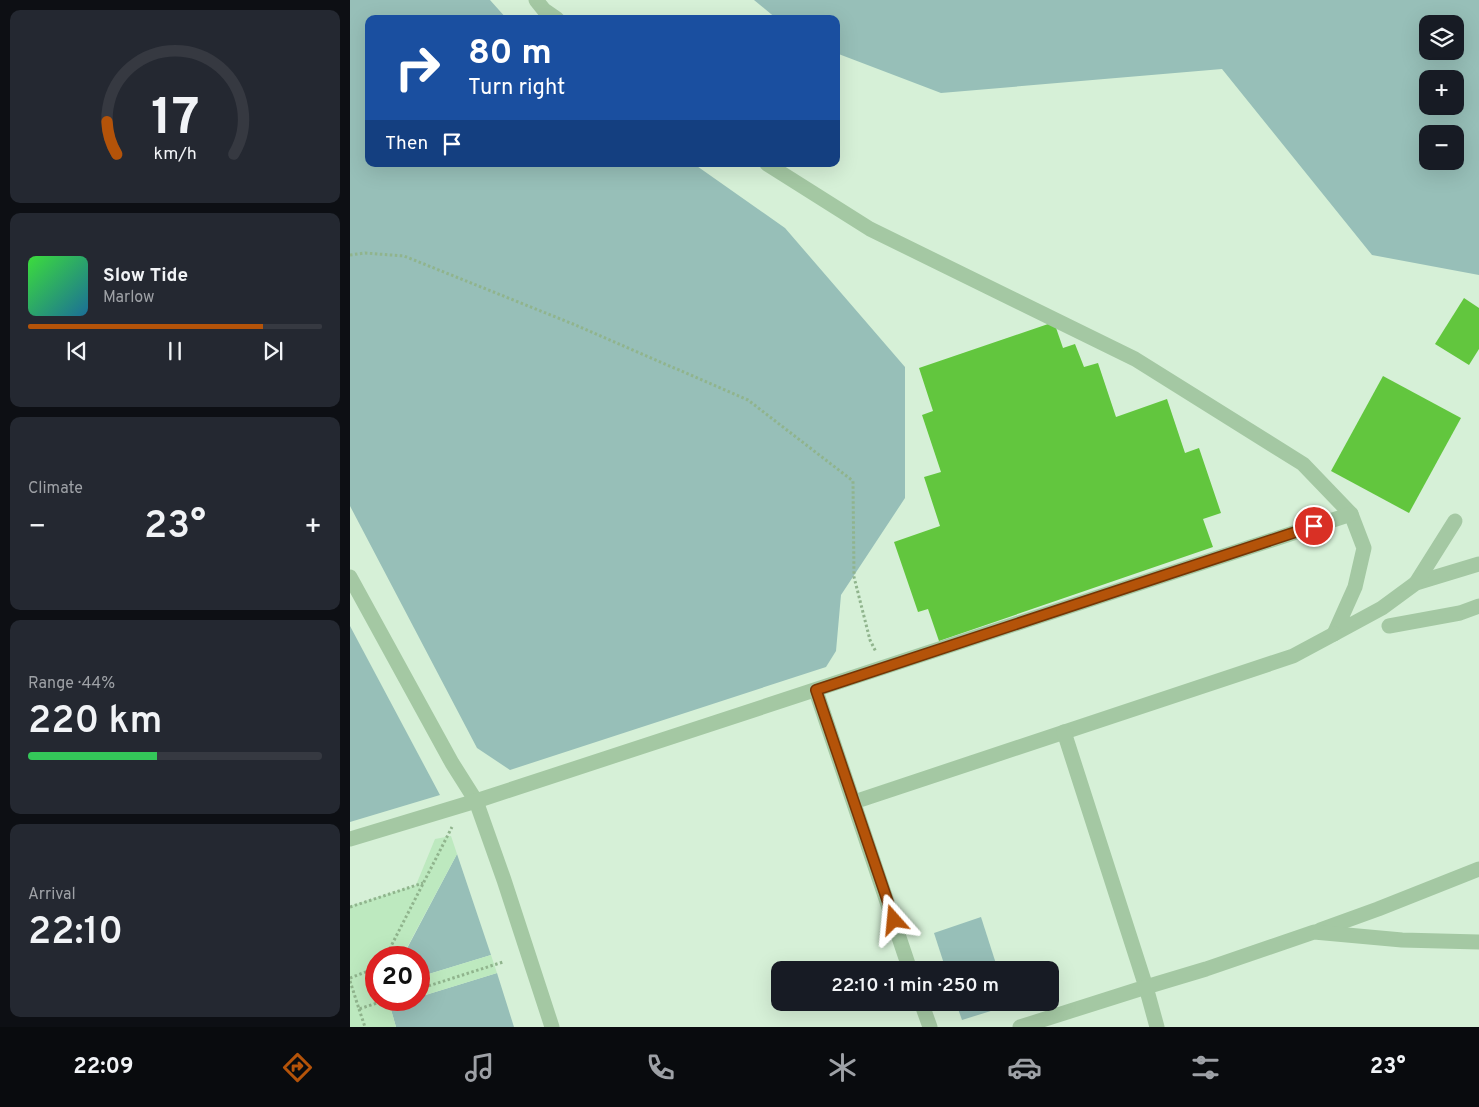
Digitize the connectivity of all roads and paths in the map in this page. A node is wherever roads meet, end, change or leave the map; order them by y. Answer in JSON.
{"nodes":[{"id":1,"x":536,"y":0,"type":"edge"},
{"id":2,"x":551,"y":15,"type":"edge"},
{"id":3,"x":771,"y":167,"type":"edge"},
{"id":4,"x":350,"y":254,"type":"edge"},
{"id":5,"x":1352,"y":514,"type":"junction"},
{"id":6,"x":1455,"y":521,"type":"dead end"},
{"id":7,"x":1479,"y":564,"type":"edge"},
{"id":8,"x":350,"y":577,"type":"edge"},
{"id":9,"x":1416,"y":583,"type":"junction"},
{"id":10,"x":1479,"y":606,"type":"edge"},
{"id":11,"x":1389,"y":626,"type":"dead end"},
{"id":12,"x":1334,"y":634,"type":"junction"},
{"id":13,"x":884,"y":668,"type":"junction"},
{"id":14,"x":816,"y":690,"type":"junction"},
{"id":15,"x":1064,"y":732,"type":"junction"},
{"id":16,"x":476,"y":801,"type":"junction"},
{"id":17,"x":854,"y":802,"type":"junction"},
{"id":18,"x":456,"y":820,"type":"dead end"},
{"id":19,"x":350,"y":839,"type":"edge"},
{"id":20,"x":1479,"y":869,"type":"edge"},
{"id":21,"x":423,"y":883,"type":"junction"},
{"id":22,"x":350,"y":907,"type":"edge"},
{"id":23,"x":1314,"y":932,"type":"junction"},
{"id":24,"x":1479,"y":942,"type":"edge"},
{"id":25,"x":391,"y":946,"type":"edge"},
{"id":26,"x":907,"y":961,"type":"edge"},
{"id":27,"x":503,"y":962,"type":"dead end"},
{"id":28,"x":365,"y":972,"type":"edge"},
{"id":29,"x":350,"y":978,"type":"edge"},
{"id":30,"x":350,"y":982,"type":"edge"},
{"id":31,"x":430,"y":985,"type":"edge"},
{"id":32,"x":1146,"y":987,"type":"junction"},
{"id":33,"x":365,"y":1007,"type":"edge"},
{"id":34,"x":359,"y":1009,"type":"junction"},
{"id":35,"x":924,"y":1011,"type":"edge"},
{"id":36,"x":365,"y":1027,"type":"edge"},
{"id":37,"x":552,"y":1027,"type":"edge"},
{"id":38,"x":930,"y":1027,"type":"edge"},
{"id":39,"x":1020,"y":1027,"type":"edge"},
{"id":40,"x":1157,"y":1027,"type":"edge"}],
"edges":[{"from":1,"to":2,"type":"lane"},
{"from":3,"to":5,"type":"lane"},
{"from":4,"to":13,"type":"path"},
{"from":5,"to":12,"type":"lane"},
{"from":5,"to":13,"type":"lane"},
{"from":6,"to":9,"type":"lane"},
{"from":7,"to":9,"type":"lane"},
{"from":8,"to":16,"type":"lane"},
{"from":9,"to":12,"type":"lane"},
{"from":10,"to":11,"type":"lane"},
{"from":12,"to":15,"type":"lane"},
{"from":13,"to":14,"type":"lane"},
{"from":14,"to":16,"type":"lane"},
{"from":14,"to":17,"type":"lane"},
{"from":15,"to":17,"type":"lane"},
{"from":15,"to":32,"type":"lane"},
{"from":16,"to":19,"type":"lane"},
{"from":16,"to":37,"type":"lane"},
{"from":17,"to":26,"type":"lane"},
{"from":18,"to":21,"type":"path"},
{"from":20,"to":23,"type":"lane"},
{"from":21,"to":22,"type":"path"},
{"from":21,"to":25,"type":"path"},
{"from":23,"to":24,"type":"lane"},
{"from":23,"to":32,"type":"lane"},
{"from":27,"to":31,"type":"path"},
{"from":28,"to":29,"type":"path"},
{"from":30,"to":34,"type":"path"},
{"from":32,"to":39,"type":"lane"},
{"from":32,"to":40,"type":"lane"},
{"from":33,"to":34,"type":"path"},
{"from":34,"to":36,"type":"path"},
{"from":35,"to":38,"type":"lane"}]}
